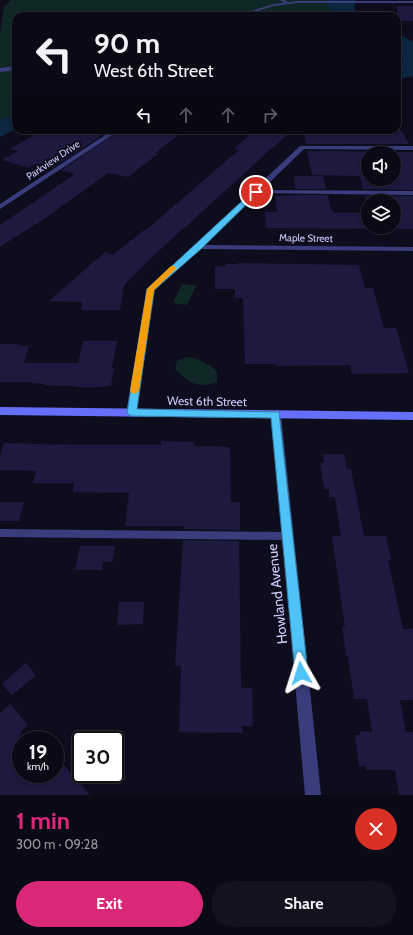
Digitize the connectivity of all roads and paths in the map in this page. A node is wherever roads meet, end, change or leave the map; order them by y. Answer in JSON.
{"nodes":[{"id":1,"x":282,"y":0,"type":"edge"},
{"id":2,"x":413,"y":2,"type":"edge"},
{"id":3,"x":287,"y":3,"type":"junction"},
{"id":4,"x":247,"y":12,"type":"edge"},
{"id":5,"x":12,"y":68,"type":"edge"},
{"id":6,"x":0,"y":70,"type":"edge"},
{"id":7,"x":111,"y":134,"type":"edge"},
{"id":8,"x":413,"y":148,"type":"edge"},
{"id":9,"x":256,"y":192,"type":"junction"},
{"id":10,"x":413,"y":193,"type":"edge"},
{"id":11,"x":0,"y":207,"type":"edge"},
{"id":12,"x":198,"y":247,"type":"junction"},
{"id":13,"x":413,"y":249,"type":"edge"},
{"id":14,"x":0,"y":411,"type":"edge"},
{"id":15,"x":131,"y":413,"type":"junction"},
{"id":16,"x":276,"y":414,"type":"junction"},
{"id":17,"x":413,"y":416,"type":"edge"},
{"id":18,"x":0,"y":533,"type":"edge"},
{"id":19,"x":288,"y":536,"type":"junction"},
{"id":20,"x":313,"y":795,"type":"edge"}],
"edges":[{"from":1,"to":3,"type":"lane"},
{"from":2,"to":3,"type":"street"},
{"from":3,"to":4,"type":"street"},
{"from":5,"to":6,"type":"street"},
{"from":7,"to":11,"type":"street","name":"Parkview Drive"},
{"from":8,"to":9,"type":"street"},
{"from":9,"to":10,"type":"lane"},
{"from":9,"to":12,"type":"street"},
{"from":12,"to":13,"type":"street","name":"Maple Street"},
{"from":12,"to":15,"type":"street"},
{"from":14,"to":15,"type":"street","name":"West 6th Street"},
{"from":15,"to":16,"type":"street","name":"West 6th Street"},
{"from":16,"to":17,"type":"street","name":"West 6th Street"},
{"from":16,"to":19,"type":"street","name":"Howland Avenue"},
{"from":18,"to":19,"type":"lane"},
{"from":19,"to":20,"type":"street","name":"Howland Avenue"}]}
